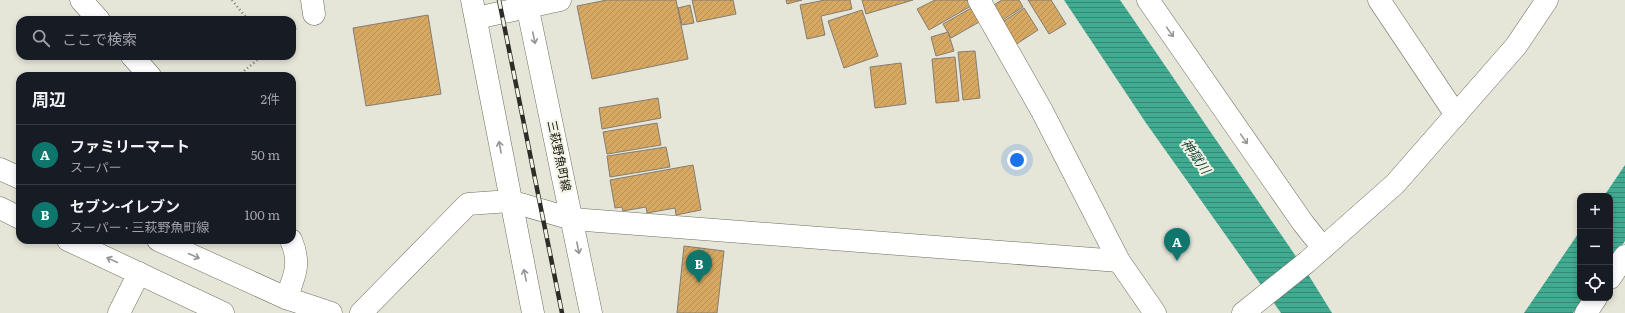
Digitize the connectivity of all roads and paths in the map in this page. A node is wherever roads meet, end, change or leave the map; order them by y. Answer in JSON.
{"nodes":[{"id":1,"x":81,"y":0,"type":"edge"},
{"id":2,"x":232,"y":0,"type":"edge"},
{"id":3,"x":560,"y":0,"type":"edge"},
{"id":4,"x":979,"y":0,"type":"edge"},
{"id":5,"x":1148,"y":0,"type":"edge"},
{"id":6,"x":1379,"y":0,"type":"edge"},
{"id":7,"x":1547,"y":0,"type":"edge"},
{"id":8,"x":527,"y":4,"type":"edge"},
{"id":9,"x":474,"y":9,"type":"edge"},
{"id":10,"x":95,"y":16,"type":"edge"},
{"id":11,"x":245,"y":16,"type":"edge"},
{"id":12,"x":136,"y":60,"type":"edge"},
{"id":13,"x":257,"y":60,"type":"edge"},
{"id":14,"x":146,"y":72,"type":"edge"},
{"id":15,"x":243,"y":72,"type":"edge"},
{"id":16,"x":1456,"y":115,"type":"junction"},
{"id":17,"x":0,"y":169,"type":"edge"},
{"id":18,"x":16,"y":176,"type":"edge"},
{"id":19,"x":510,"y":201,"type":"junction"},
{"id":20,"x":0,"y":208,"type":"edge"},
{"id":21,"x":16,"y":216,"type":"edge"},
{"id":22,"x":572,"y":219,"type":"junction"},
{"id":23,"x":77,"y":244,"type":"edge"},
{"id":24,"x":167,"y":244,"type":"edge"},
{"id":25,"x":292,"y":244,"type":"edge"},
{"id":26,"x":1324,"y":248,"type":"junction"},
{"id":27,"x":1625,"y":256,"type":"edge"},
{"id":28,"x":1119,"y":262,"type":"junction"},
{"id":29,"x":139,"y":273,"type":"junction"},
{"id":30,"x":1613,"y":274,"type":"edge"},
{"id":31,"x":286,"y":298,"type":"junction"},
{"id":32,"x":1594,"y":301,"type":"edge"},
{"id":33,"x":1248,"y":309,"type":"edge"},
{"id":34,"x":531,"y":310,"type":"edge"},
{"id":35,"x":119,"y":313,"type":"edge"},
{"id":36,"x":222,"y":313,"type":"edge"},
{"id":37,"x":309,"y":313,"type":"edge"},
{"id":38,"x":331,"y":313,"type":"edge"},
{"id":39,"x":361,"y":313,"type":"edge"},
{"id":40,"x":591,"y":313,"type":"edge"},
{"id":41,"x":1155,"y":313,"type":"edge"},
{"id":42,"x":1586,"y":313,"type":"edge"}],
"edges":[{"from":1,"to":10,"type":"street"},
{"from":2,"to":11,"type":"path"},
{"from":3,"to":8,"type":"street"},
{"from":4,"to":28,"type":"street"},
{"from":5,"to":26,"type":"street","one_way":true},
{"from":6,"to":16,"type":"street"},
{"from":7,"to":16,"type":"street"},
{"from":8,"to":9,"type":"street"},
{"from":8,"to":22,"type":"street","name":"三萩野魚町線","one_way":true},
{"from":19,"to":9,"type":"street","one_way":true},
{"from":12,"to":14,"type":"street"},
{"from":13,"to":15,"type":"path"},
{"from":16,"to":26,"type":"street"},
{"from":17,"to":18,"type":"street"},
{"from":19,"to":22,"type":"street"},
{"from":34,"to":19,"type":"street","one_way":true},
{"from":19,"to":39,"type":"street"},
{"from":20,"to":21,"type":"street"},
{"from":22,"to":28,"type":"street"},
{"from":22,"to":40,"type":"street","name":"三萩野魚町線","one_way":true},
{"from":29,"to":23,"type":"street","one_way":true},
{"from":24,"to":31,"type":"street","one_way":true},
{"from":25,"to":31,"type":"street"},
{"from":26,"to":33,"type":"street"},
{"from":27,"to":30,"type":"street"},
{"from":28,"to":41,"type":"street"},
{"from":29,"to":35,"type":"street"},
{"from":29,"to":36,"type":"street"},
{"from":31,"to":37,"type":"street"},
{"from":31,"to":38,"type":"street"},
{"from":32,"to":42,"type":"street"}]}
